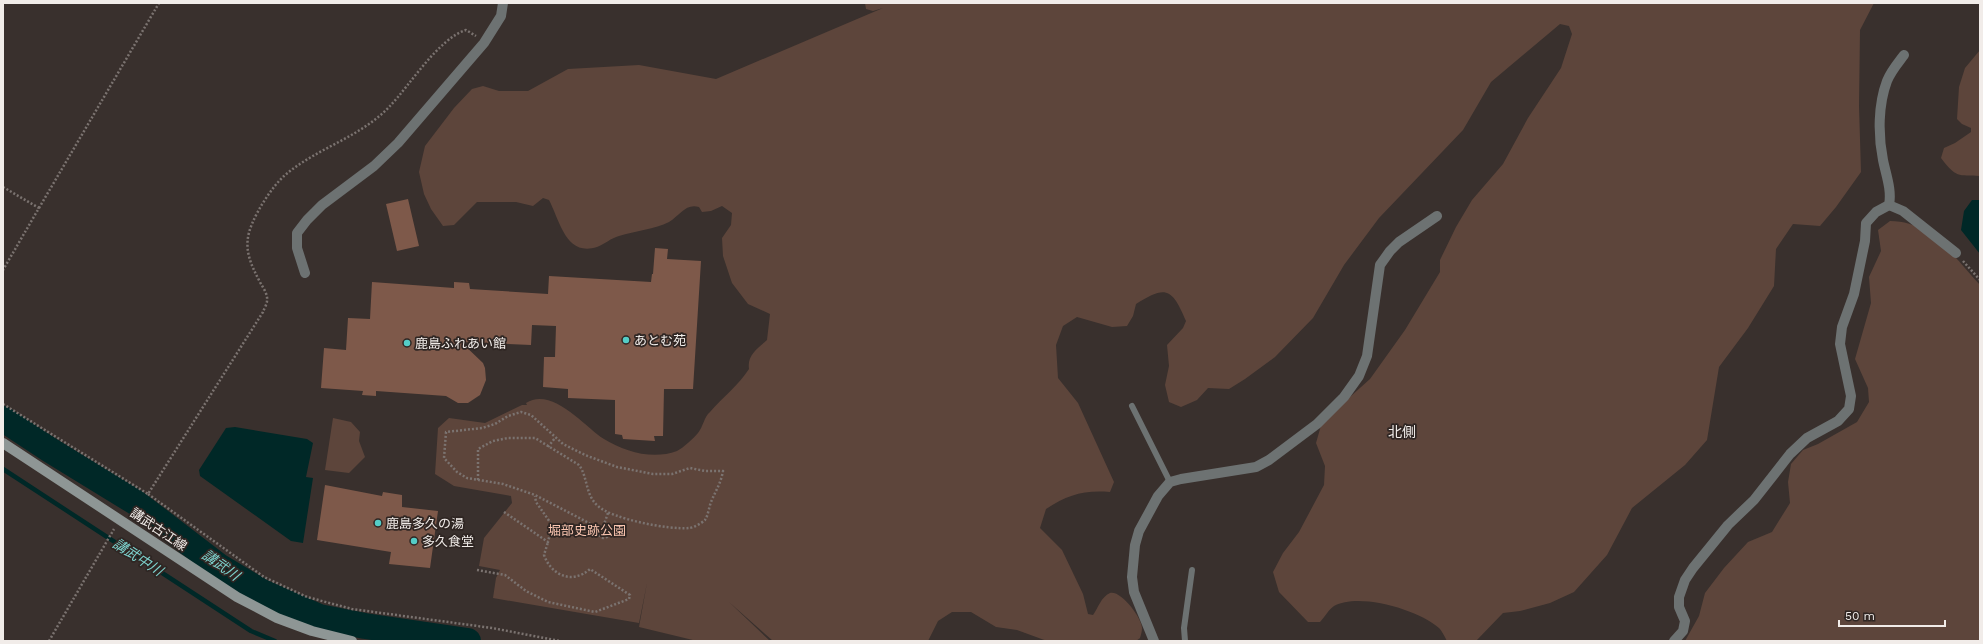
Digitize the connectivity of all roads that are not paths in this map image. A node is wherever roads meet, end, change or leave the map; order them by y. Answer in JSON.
{"nodes":[{"id":1,"x":503,"y":3,"type":"edge"},
{"id":2,"x":1904,"y":55,"type":"dead end"},
{"id":3,"x":1890,"y":205,"type":"junction"},
{"id":4,"x":1437,"y":216,"type":"dead end"},
{"id":5,"x":1956,"y":253,"type":"road end"},
{"id":6,"x":305,"y":274,"type":"dead end"},
{"id":7,"x":1132,"y":406,"type":"dead end"},
{"id":8,"x":3,"y":443,"type":"edge"},
{"id":9,"x":1170,"y":482,"type":"junction"},
{"id":10,"x":1192,"y":570,"type":"dead end"},
{"id":11,"x":352,"y":641,"type":"edge"},
{"id":12,"x":1154,"y":641,"type":"edge"},
{"id":13,"x":1185,"y":641,"type":"edge"},
{"id":14,"x":1674,"y":641,"type":"edge"}],
"edges":[{"from":1,"to":6,"type":"street"},
{"from":2,"to":3,"type":"street"},
{"from":3,"to":5,"type":"street"},
{"from":3,"to":14,"type":"street"},
{"from":4,"to":9,"type":"street"},
{"from":7,"to":9,"type":"lane"},
{"from":8,"to":11,"type":"main road","name":"講武古江線"},
{"from":9,"to":12,"type":"street"},
{"from":10,"to":13,"type":"lane"}]}
